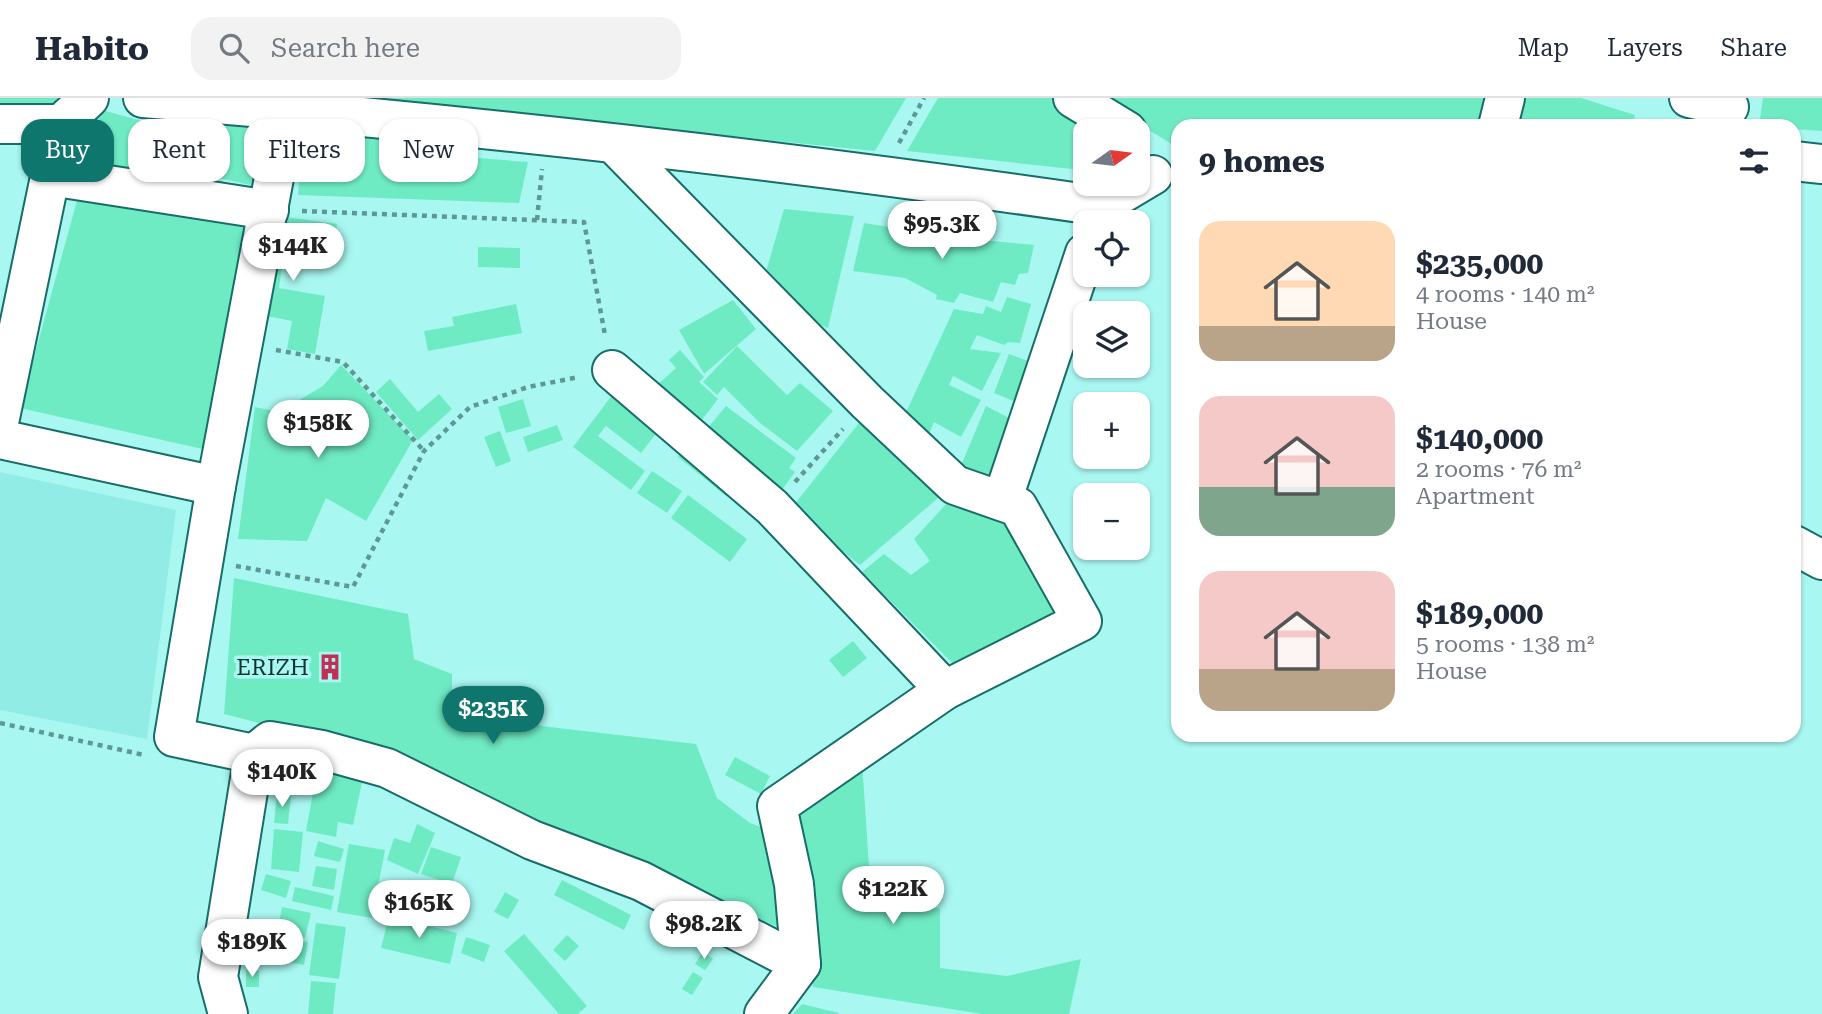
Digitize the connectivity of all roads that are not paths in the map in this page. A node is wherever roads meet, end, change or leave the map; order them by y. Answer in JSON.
{"nodes":[{"id":1,"x":89,"y":98,"type":"edge"},
{"id":2,"x":143,"y":98,"type":"edge"},
{"id":3,"x":1073,"y":98,"type":"edge"},
{"id":4,"x":1505,"y":98,"type":"edge"},
{"id":5,"x":1689,"y":98,"type":"edge"},
{"id":6,"x":288,"y":104,"type":"edge"},
{"id":7,"x":1728,"y":110,"type":"edge"},
{"id":8,"x":66,"y":119,"type":"edge"},
{"id":9,"x":1107,"y":119,"type":"edge"},
{"id":10,"x":1500,"y":119,"type":"edge"},
{"id":11,"x":0,"y":124,"type":"edge"},
{"id":12,"x":21,"y":124,"type":"edge"},
{"id":13,"x":615,"y":145,"type":"junction"},
{"id":14,"x":1150,"y":153,"type":"edge"},
{"id":15,"x":1801,"y":162,"type":"edge"},
{"id":16,"x":1822,"y":164,"type":"edge"},
{"id":17,"x":1165,"y":180,"type":"edge"},
{"id":18,"x":49,"y":182,"type":"edge"},
{"id":19,"x":89,"y":182,"type":"edge"},
{"id":20,"x":269,"y":210,"type":"junction"},
{"id":21,"x":1075,"y":210,"type":"edge"},
{"id":22,"x":1106,"y":210,"type":"edge"},
{"id":23,"x":1074,"y":287,"type":"edge"},
{"id":24,"x":612,"y":370,"type":"road end"},
{"id":25,"x":0,"y":418,"type":"edge"},
{"id":26,"x":0,"y":439,"type":"edge"},
{"id":27,"x":216,"y":486,"type":"junction"},
{"id":28,"x":1002,"y":501,"type":"junction"},
{"id":29,"x":1801,"y":549,"type":"edge"},
{"id":30,"x":1822,"y":560,"type":"edge"},
{"id":31,"x":945,"y":690,"type":"junction"},
{"id":32,"x":254,"y":754,"type":"junction"},
{"id":33,"x":801,"y":964,"type":"junction"},
{"id":34,"x":228,"y":1014,"type":"edge"},
{"id":35,"x":764,"y":1014,"type":"edge"}],
"edges":[{"from":1,"to":8,"type":"street"},
{"from":2,"to":6,"type":"street"},
{"from":3,"to":9,"type":"street"},
{"from":4,"to":10,"type":"street"},
{"from":5,"to":7,"type":"street"},
{"from":6,"to":13,"type":"street"},
{"from":6,"to":20,"type":"street"},
{"from":11,"to":12,"type":"street"},
{"from":13,"to":21,"type":"street"},
{"from":13,"to":28,"type":"street"},
{"from":14,"to":17,"type":"street"},
{"from":15,"to":16,"type":"street"},
{"from":17,"to":22,"type":"street"},
{"from":18,"to":25,"type":"street"},
{"from":19,"to":20,"type":"street"},
{"from":20,"to":27,"type":"street"},
{"from":23,"to":28,"type":"street"},
{"from":24,"to":31,"type":"street"},
{"from":26,"to":27,"type":"street"},
{"from":27,"to":32,"type":"street"},
{"from":28,"to":31,"type":"street"},
{"from":29,"to":30,"type":"street"},
{"from":31,"to":33,"type":"street"},
{"from":32,"to":33,"type":"street"},
{"from":32,"to":34,"type":"street"},
{"from":33,"to":35,"type":"street"}]}
